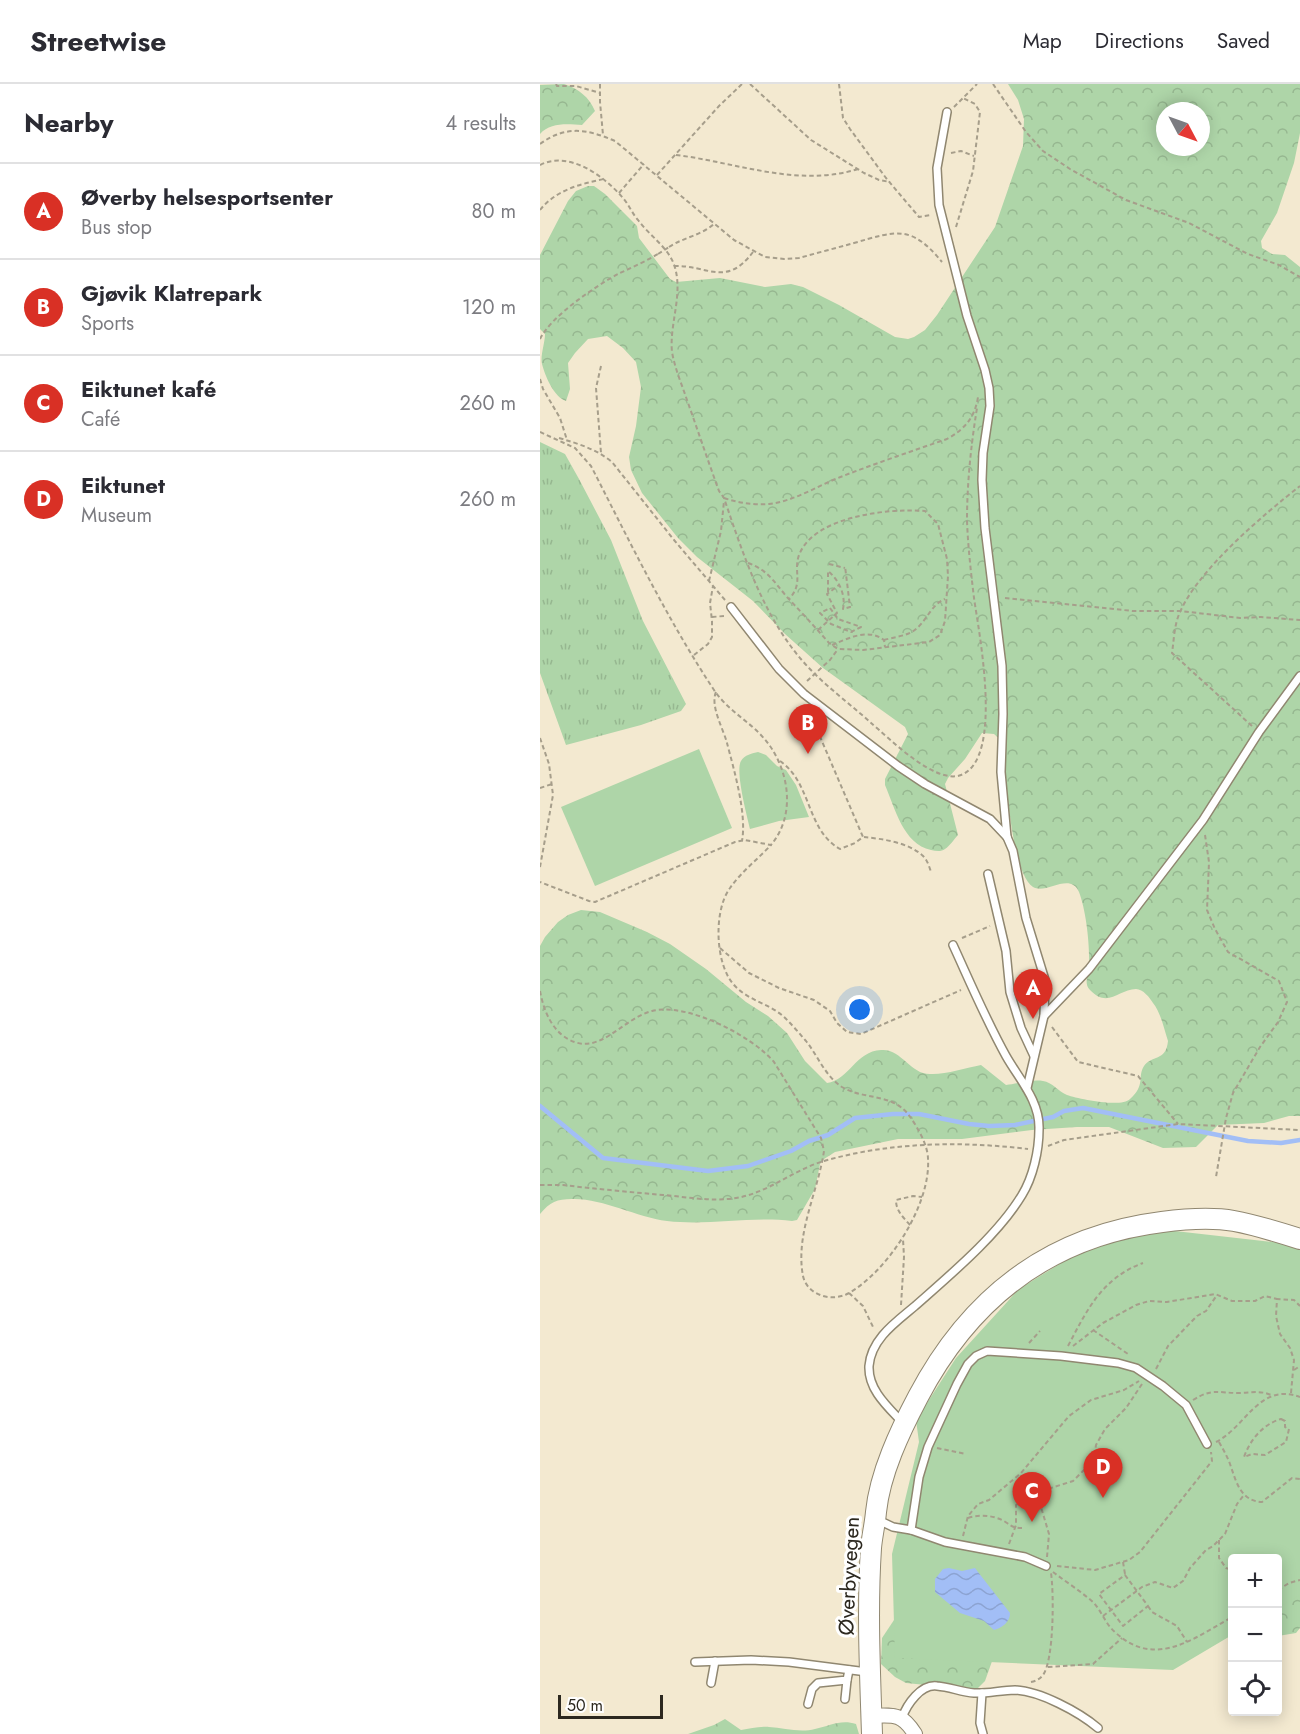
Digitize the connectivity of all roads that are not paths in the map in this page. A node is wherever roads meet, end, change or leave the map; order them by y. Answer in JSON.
{"nodes":[{"id":1,"x":947,"y":112,"type":"road end"},
{"id":2,"x":731,"y":607,"type":"road end"},
{"id":3,"x":1300,"y":676,"type":"edge"},
{"id":4,"x":1007,"y":837,"type":"junction"},
{"id":5,"x":988,"y":874,"type":"dead end"},
{"id":6,"x":953,"y":945,"type":"road end"},
{"id":7,"x":1044,"y":1016,"type":"junction"},
{"id":8,"x":1034,"y":1056,"type":"junction"},
{"id":9,"x":1027,"y":1088,"type":"junction"},
{"id":10,"x":1300,"y":1239,"type":"edge"},
{"id":11,"x":904,"y":1425,"type":"junction"},
{"id":12,"x":1207,"y":1444,"type":"road end"},
{"id":13,"x":876,"y":1520,"type":"junction"},
{"id":14,"x":911,"y":1530,"type":"junction"},
{"id":15,"x":1046,"y":1566,"type":"road end"},
{"id":16,"x":715,"y":1661,"type":"junction"},
{"id":17,"x":695,"y":1662,"type":"dead end"},
{"id":18,"x":849,"y":1670,"type":"junction"},
{"id":19,"x":870,"y":1673,"type":"junction"},
{"id":20,"x":847,"y":1680,"type":"junction"},
{"id":21,"x":711,"y":1683,"type":"dead end"},
{"id":22,"x":982,"y":1693,"type":"junction"},
{"id":23,"x":845,"y":1699,"type":"dead end"},
{"id":24,"x":808,"y":1704,"type":"dead end"},
{"id":25,"x":902,"y":1718,"type":"junction"},
{"id":26,"x":871,"y":1725,"type":"edge"},
{"id":27,"x":1098,"y":1728,"type":"dead end"},
{"id":28,"x":915,"y":1734,"type":"edge"},
{"id":29,"x":983,"y":1734,"type":"edge"}],
"edges":[{"from":1,"to":4,"type":"lane"},
{"from":2,"to":4,"type":"lane"},
{"from":3,"to":7,"type":"lane"},
{"from":4,"to":7,"type":"lane"},
{"from":5,"to":8,"type":"lane"},
{"from":6,"to":9,"type":"lane"},
{"from":7,"to":8,"type":"lane"},
{"from":8,"to":9,"type":"lane"},
{"from":9,"to":11,"type":"lane"},
{"from":10,"to":11,"type":"main road","name":"Øverbyvegen"},
{"from":11,"to":13,"type":"main road","name":"Øverbyvegen"},
{"from":12,"to":14,"type":"lane"},
{"from":13,"to":14,"type":"lane"},
{"from":13,"to":19,"type":"main road","name":"Øverbyvegen"},
{"from":14,"to":15,"type":"lane"},
{"from":16,"to":17,"type":"lane"},
{"from":16,"to":18,"type":"lane"},
{"from":16,"to":21,"type":"lane"},
{"from":18,"to":19,"type":"lane"},
{"from":18,"to":20,"type":"lane"},
{"from":19,"to":26,"type":"main road","name":"Øverbyvegen"},
{"from":20,"to":23,"type":"lane"},
{"from":20,"to":24,"type":"lane"},
{"from":22,"to":25,"type":"lane"},
{"from":22,"to":27,"type":"lane"},
{"from":22,"to":29,"type":"lane"},
{"from":25,"to":26,"type":"street"},
{"from":25,"to":28,"type":"street"}]}
